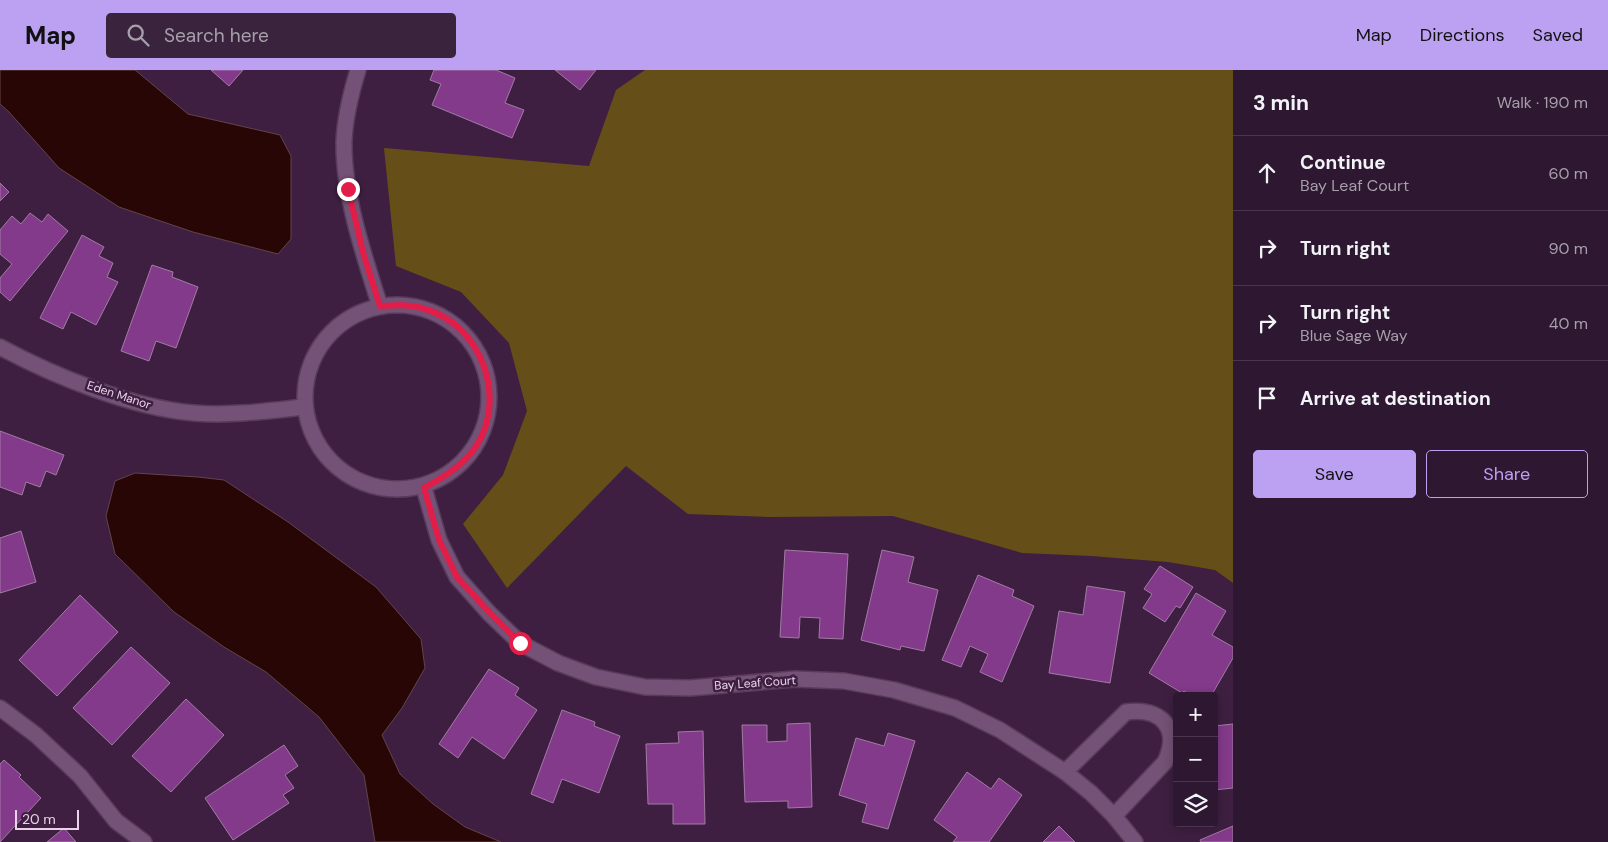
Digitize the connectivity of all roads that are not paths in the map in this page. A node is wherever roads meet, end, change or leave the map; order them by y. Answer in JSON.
{"nodes":[{"id":1,"x":358,"y":70,"type":"edge"},
{"id":2,"x":380,"y":306,"type":"junction"},
{"id":3,"x":0,"y":347,"type":"edge"},
{"id":4,"x":304,"y":407,"type":"junction"},
{"id":5,"x":424,"y":488,"type":"junction"},
{"id":6,"x":0,"y":708,"type":"edge"},
{"id":7,"x":1066,"y":772,"type":"junction"},
{"id":8,"x":1114,"y":816,"type":"junction"},
{"id":9,"x":144,"y":842,"type":"edge"},
{"id":10,"x":1135,"y":842,"type":"edge"}],
"edges":[{"from":1,"to":2,"type":"street"},
{"from":2,"to":4,"type":"street"},
{"from":2,"to":5,"type":"street"},
{"from":3,"to":4,"type":"street","name":"Eden Manor"},
{"from":4,"to":5,"type":"street"},
{"from":5,"to":7,"type":"street","name":"Bay Leaf Court"},
{"from":6,"to":9,"type":"street"},
{"from":7,"to":8,"type":"street","name":"Bay Leaf Court"},
{"from":7,"to":8,"type":"street"},
{"from":8,"to":10,"type":"street","name":"Bay Leaf Court"}]}
